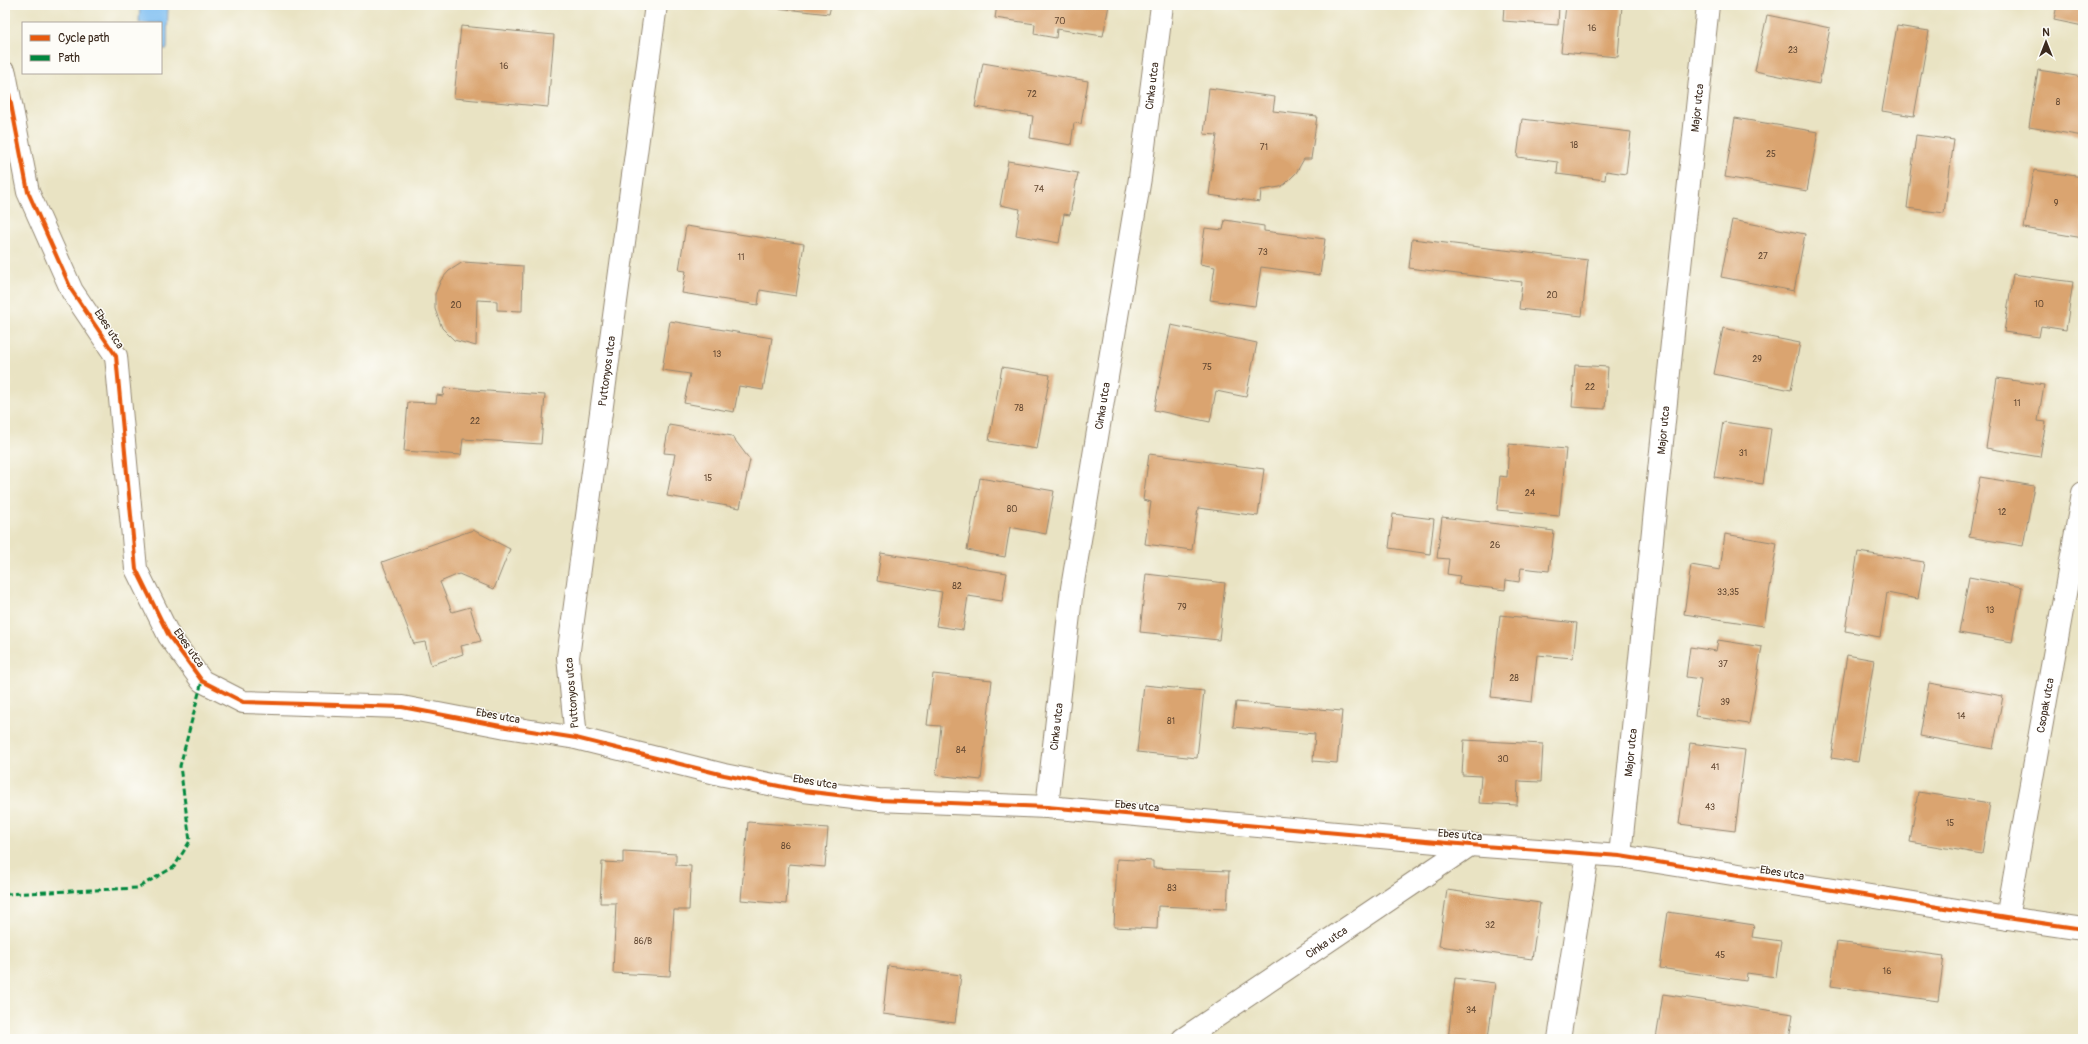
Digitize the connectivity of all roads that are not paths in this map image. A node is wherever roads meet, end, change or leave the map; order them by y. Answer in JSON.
{"nodes":[{"id":1,"x":656,"y":5,"type":"edge"},
{"id":2,"x":1162,"y":5,"type":"edge"},
{"id":3,"x":1708,"y":5,"type":"edge"},
{"id":4,"x":5,"y":73,"type":"edge"},
{"id":5,"x":2083,"y":493,"type":"edge"},
{"id":6,"x":576,"y":738,"type":"junction"},
{"id":7,"x":1047,"y":807,"type":"junction"},
{"id":8,"x":1470,"y":845,"type":"junction"},
{"id":9,"x":1588,"y":853,"type":"junction"},
{"id":10,"x":1620,"y":856,"type":"junction"},
{"id":11,"x":2007,"y":918,"type":"junction"},
{"id":12,"x":2083,"y":929,"type":"edge"},
{"id":13,"x":1183,"y":1039,"type":"edge"},
{"id":14,"x":1558,"y":1039,"type":"edge"}],
"edges":[{"from":1,"to":6,"type":"street","name":"Puttonyos utca"},
{"from":2,"to":7,"type":"street","name":"Cinka utca"},
{"from":3,"to":10,"type":"street","name":"Major utca"},
{"from":4,"to":6,"type":"street","name":"Ebes utca"},
{"from":5,"to":11,"type":"street","name":"Csopak utca"},
{"from":6,"to":7,"type":"street","name":"Ebes utca"},
{"from":7,"to":8,"type":"street","name":"Ebes utca"},
{"from":8,"to":9,"type":"street","name":"Ebes utca"},
{"from":8,"to":13,"type":"street","name":"Cinka utca"},
{"from":9,"to":10,"type":"street","name":"Ebes utca"},
{"from":9,"to":14,"type":"street"},
{"from":10,"to":11,"type":"street","name":"Ebes utca"},
{"from":11,"to":12,"type":"street","name":"Ebes utca"}]}
